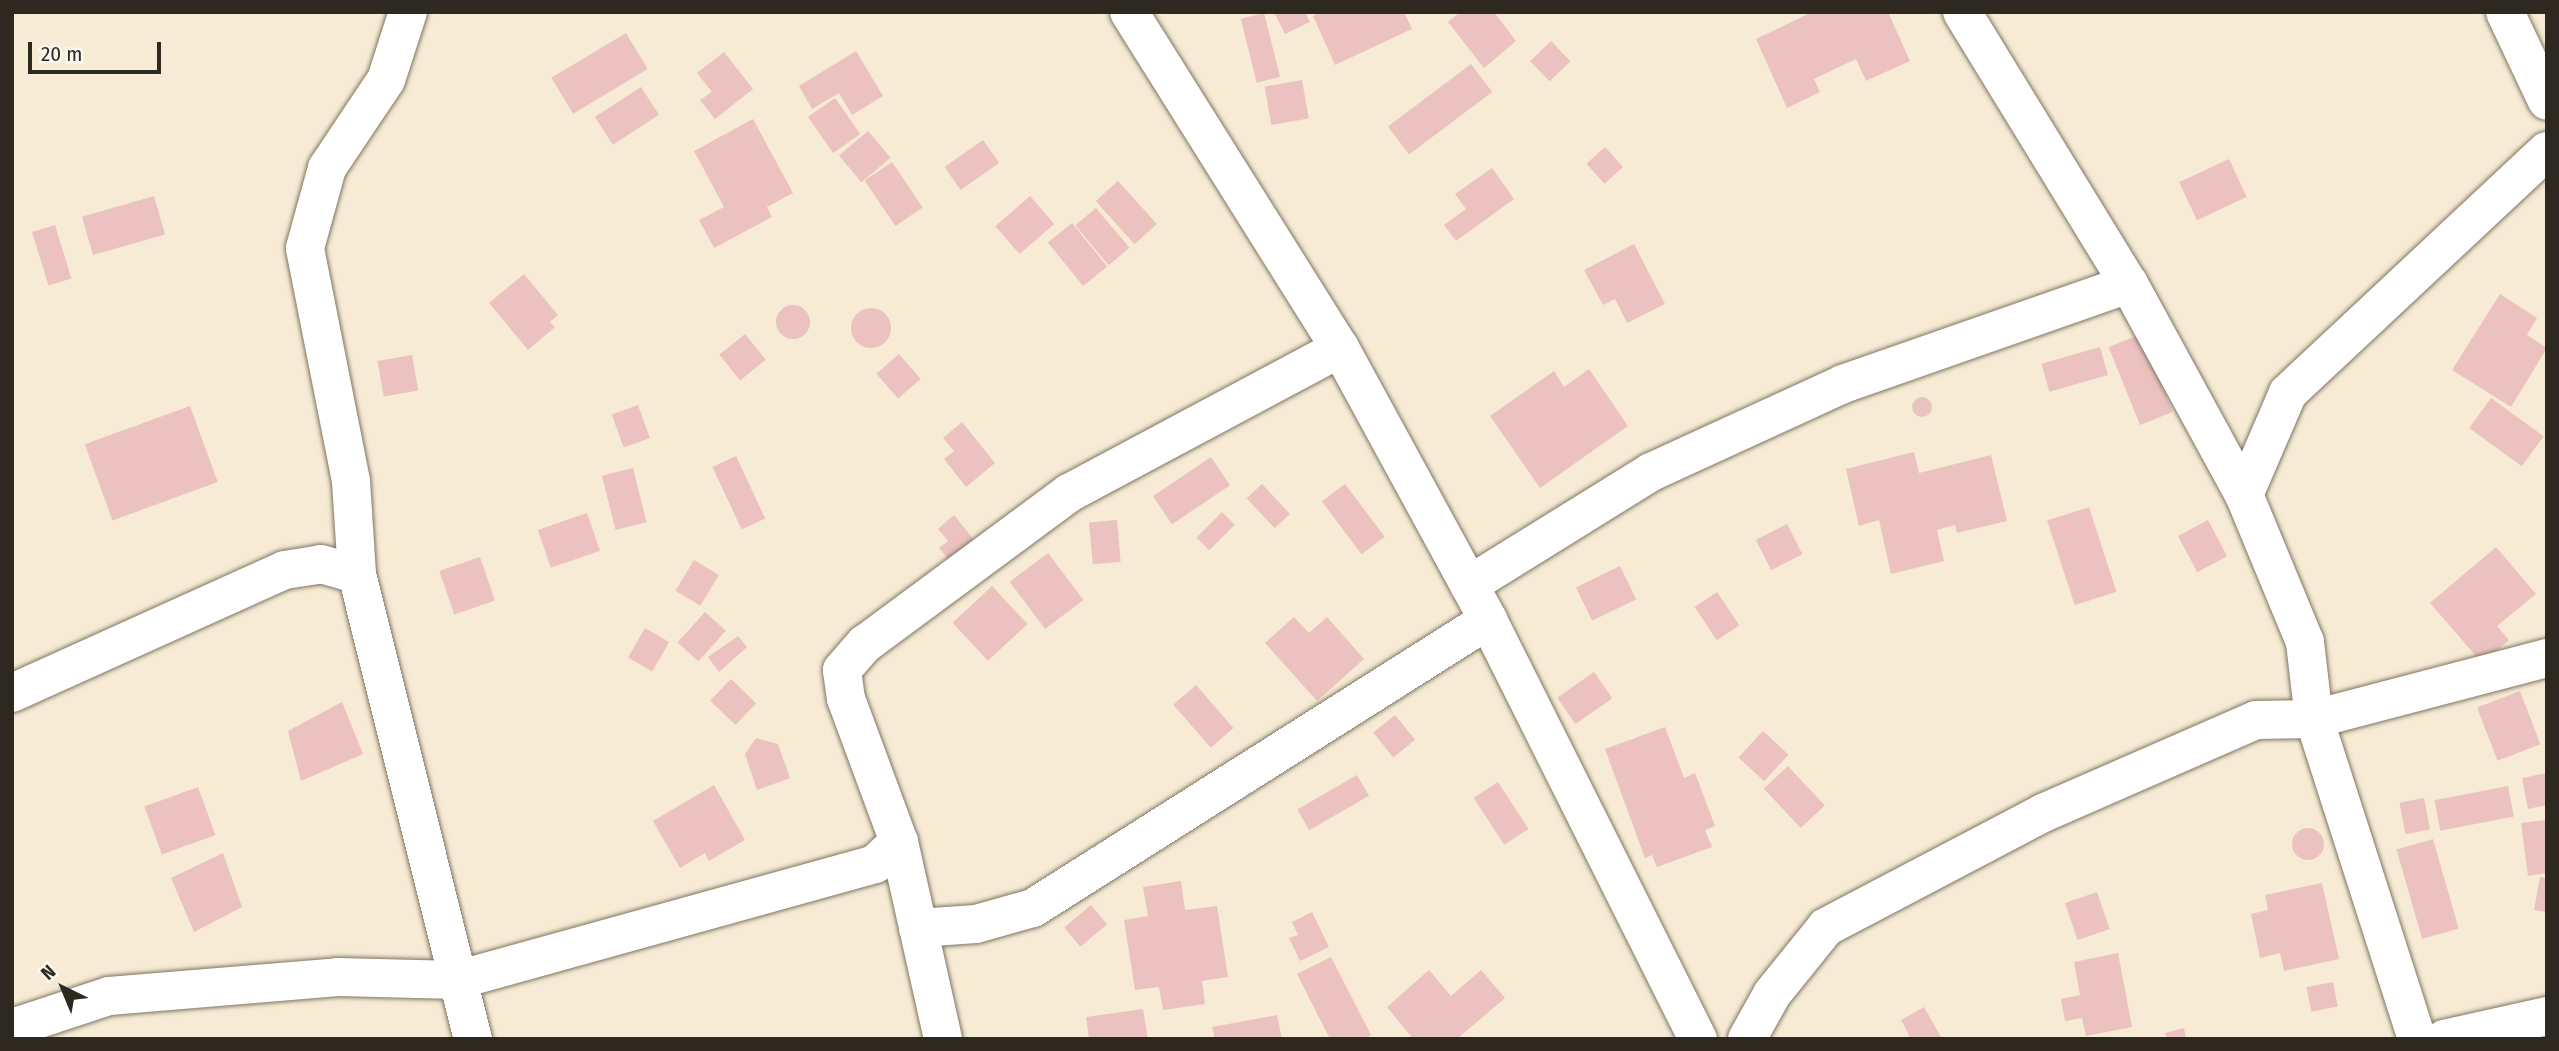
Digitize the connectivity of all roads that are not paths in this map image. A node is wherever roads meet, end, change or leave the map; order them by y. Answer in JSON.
{"nodes":[{"id":1,"x":408,"y":12,"type":"edge"},
{"id":2,"x":1129,"y":12,"type":"edge"},
{"id":3,"x":1962,"y":12,"type":"edge"},
{"id":4,"x":2505,"y":12,"type":"edge"},
{"id":5,"x":2547,"y":101,"type":"edge"},
{"id":6,"x":2547,"y":151,"type":"edge"},
{"id":7,"x":2129,"y":284,"type":"junction"},
{"id":8,"x":1340,"y":348,"type":"junction"},
{"id":9,"x":2244,"y":495,"type":"junction"},
{"id":10,"x":357,"y":574,"type":"junction"},
{"id":11,"x":1469,"y":584,"type":"junction"},
{"id":12,"x":1488,"y":620,"type":"junction"},
{"id":13,"x":2547,"y":658,"type":"edge"},
{"id":14,"x":12,"y":693,"type":"edge"},
{"id":15,"x":2314,"y":719,"type":"junction"},
{"id":16,"x":899,"y":842,"type":"junction"},
{"id":17,"x":918,"y":928,"type":"junction"},
{"id":18,"x":457,"y":980,"type":"junction"},
{"id":19,"x":2547,"y":1016,"type":"edge"},
{"id":20,"x":12,"y":1028,"type":"edge"},
{"id":21,"x":474,"y":1039,"type":"edge"},
{"id":22,"x":943,"y":1039,"type":"edge"},
{"id":23,"x":1698,"y":1039,"type":"edge"},
{"id":24,"x":1747,"y":1039,"type":"edge"},
{"id":25,"x":2417,"y":1039,"type":"edge"},
{"id":26,"x":2444,"y":1039,"type":"edge"}],
"edges":[{"from":1,"to":10,"type":"street"},
{"from":2,"to":8,"type":"street"},
{"from":3,"to":7,"type":"street"},
{"from":4,"to":5,"type":"street"},
{"from":6,"to":9,"type":"street"},
{"from":7,"to":9,"type":"street"},
{"from":7,"to":11,"type":"street"},
{"from":8,"to":11,"type":"street"},
{"from":8,"to":16,"type":"street"},
{"from":9,"to":15,"type":"street"},
{"from":10,"to":14,"type":"street"},
{"from":10,"to":18,"type":"street"},
{"from":11,"to":12,"type":"street"},
{"from":12,"to":17,"type":"street"},
{"from":12,"to":23,"type":"street"},
{"from":13,"to":15,"type":"street"},
{"from":15,"to":24,"type":"street"},
{"from":15,"to":25,"type":"street"},
{"from":16,"to":17,"type":"street"},
{"from":16,"to":18,"type":"street"},
{"from":17,"to":22,"type":"street"},
{"from":18,"to":20,"type":"street"},
{"from":18,"to":21,"type":"street"},
{"from":19,"to":26,"type":"street"}]}
